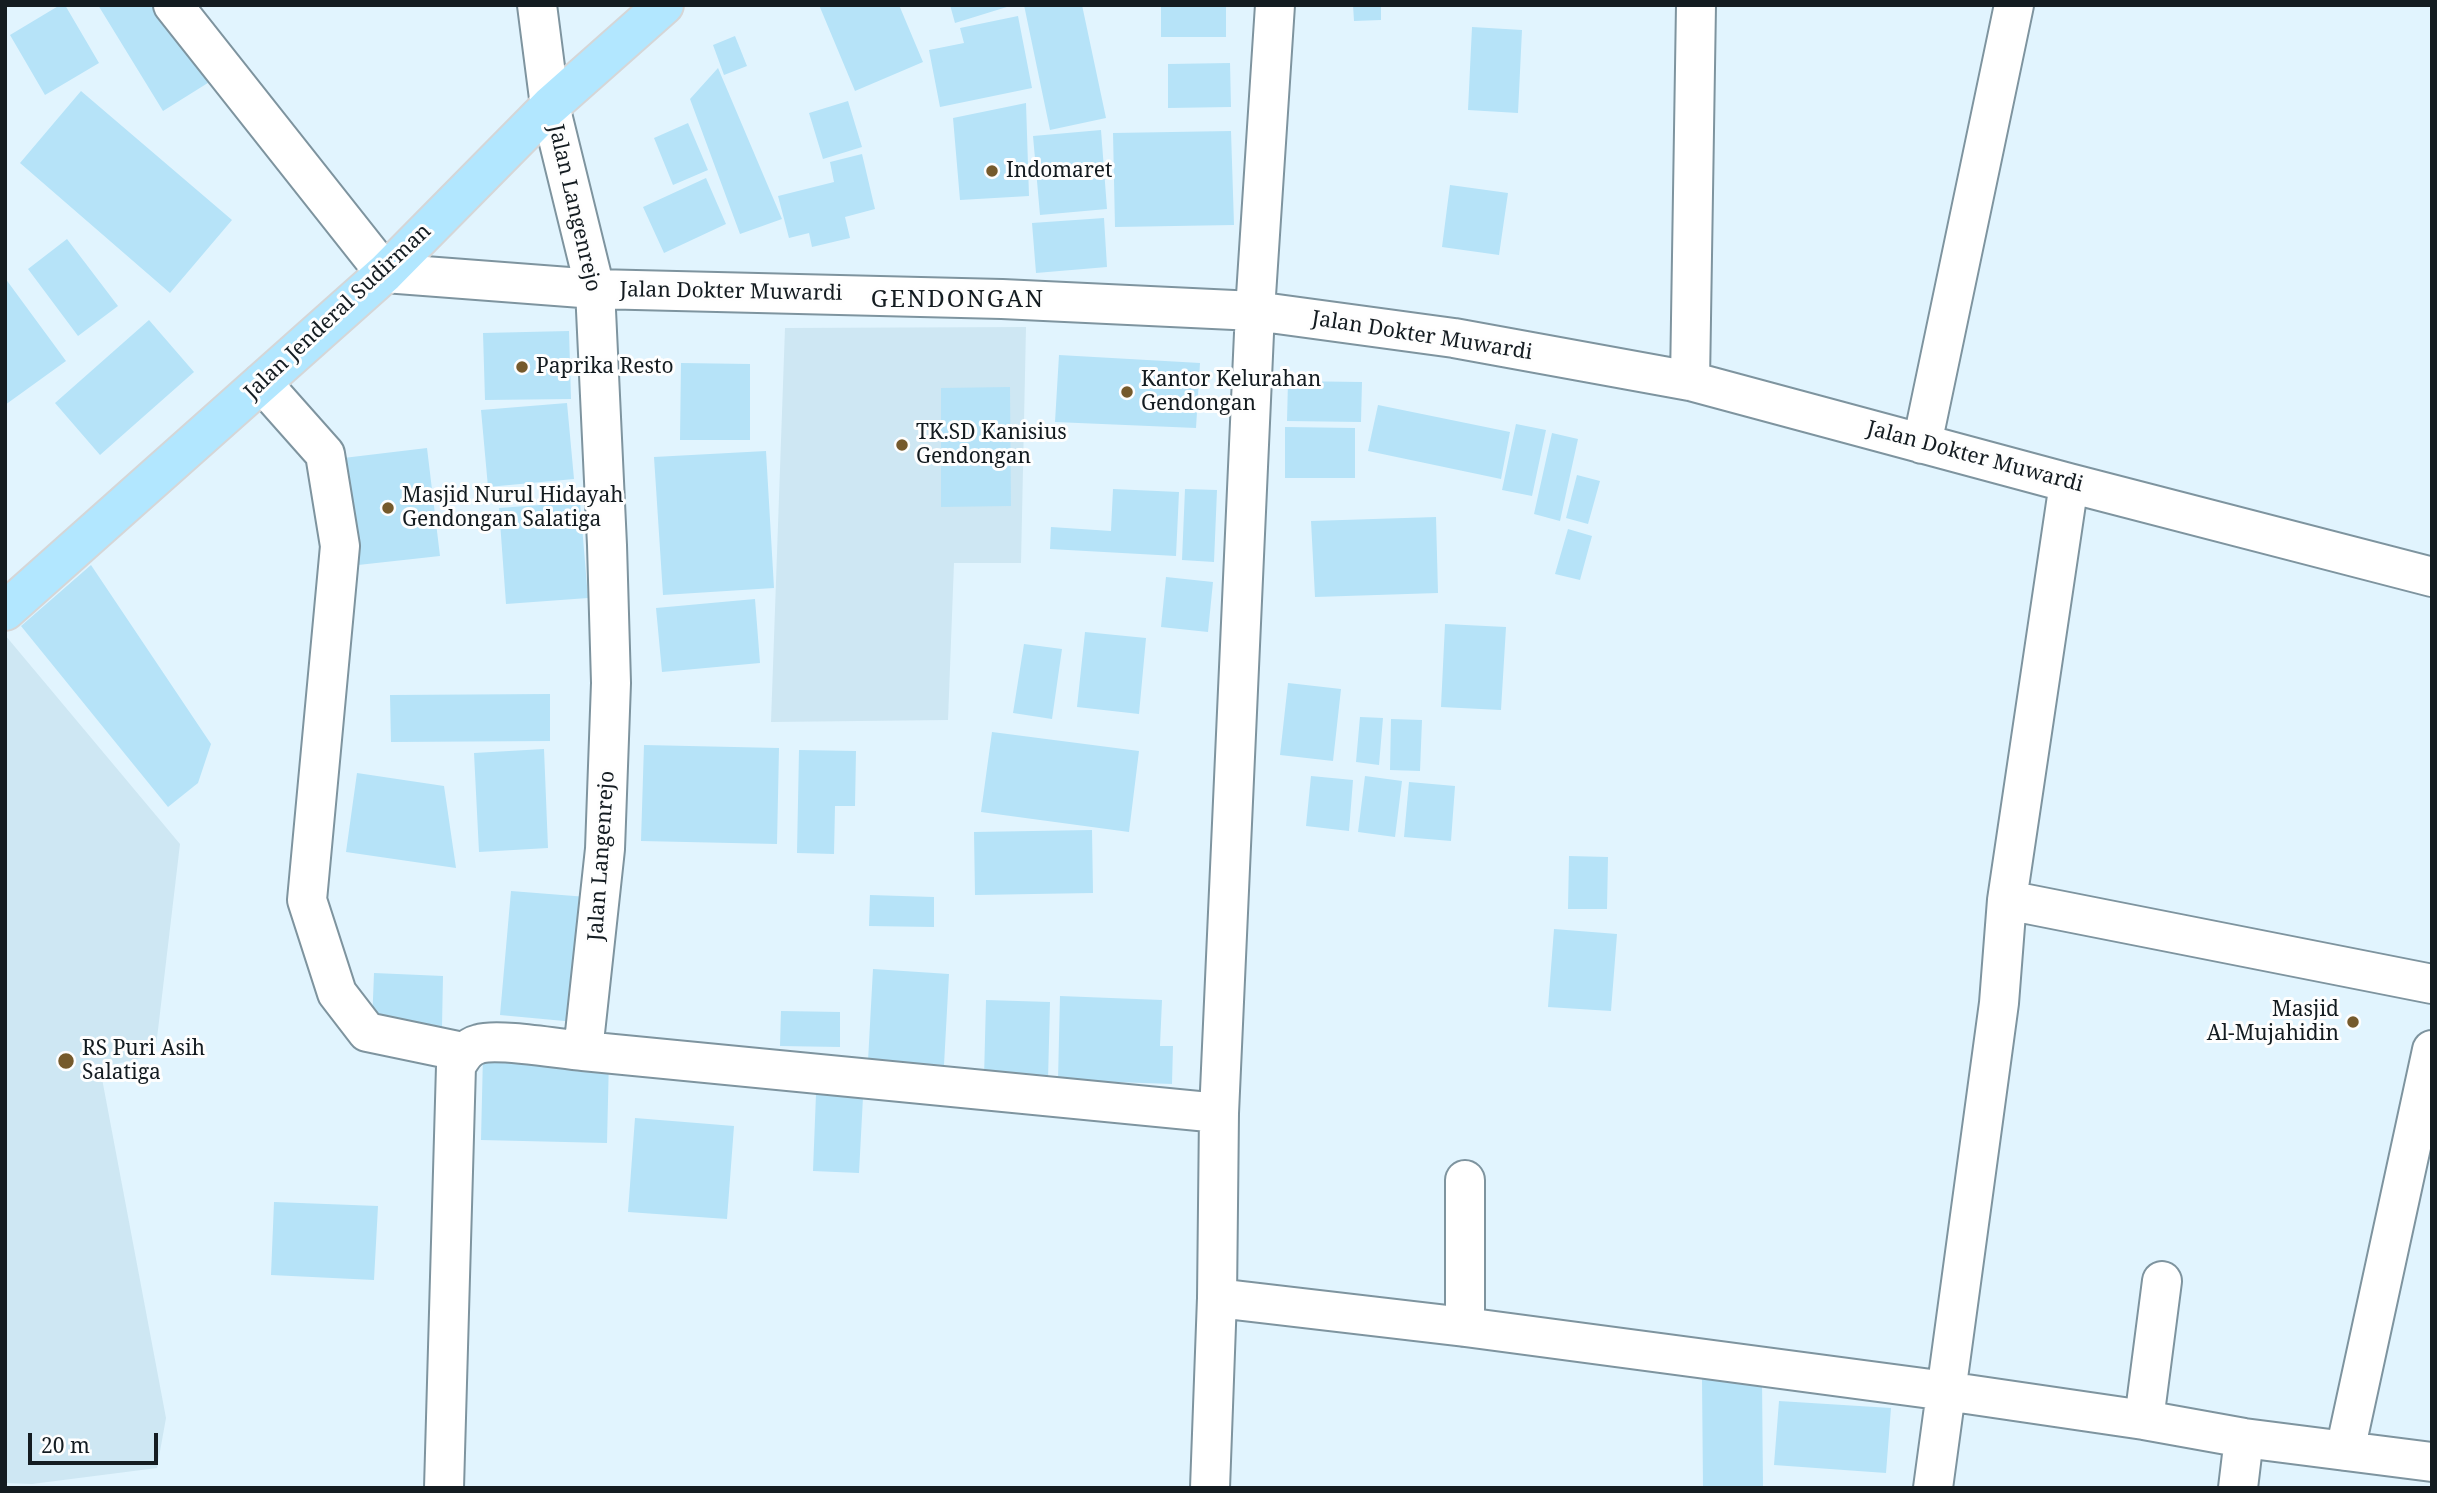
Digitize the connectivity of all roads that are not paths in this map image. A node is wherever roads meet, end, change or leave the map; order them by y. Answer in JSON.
{"nodes":[{"id":1,"x":173,"y":5,"type":"edge"},
{"id":2,"x":537,"y":5,"type":"edge"},
{"id":3,"x":664,"y":5,"type":"edge"},
{"id":4,"x":1275,"y":5,"type":"edge"},
{"id":5,"x":1696,"y":5,"type":"edge"},
{"id":6,"x":2014,"y":5,"type":"edge"},
{"id":7,"x":550,"y":106,"type":"junction"},
{"id":8,"x":385,"y":274,"type":"junction"},
{"id":9,"x":595,"y":289,"type":"junction"},
{"id":10,"x":1255,"y":311,"type":"junction"},
{"id":11,"x":1690,"y":381,"type":"junction"},
{"id":12,"x":262,"y":383,"type":"junction"},
{"id":13,"x":1922,"y":444,"type":"junction"},
{"id":14,"x":2069,"y":483,"type":"junction"},
{"id":15,"x":2432,"y":577,"type":"edge"},
{"id":16,"x":5,"y":611,"type":"edge"},
{"id":17,"x":2007,"y":900,"type":"junction"},
{"id":18,"x":2432,"y":984,"type":"edge"},
{"id":19,"x":2432,"y":1050,"type":"edge"},
{"id":20,"x":583,"y":1051,"type":"junction"},
{"id":21,"x":463,"y":1052,"type":"junction"},
{"id":22,"x":1219,"y":1113,"type":"junction"},
{"id":23,"x":1465,"y":1180,"type":"dead end"},
{"id":24,"x":2162,"y":1281,"type":"dead end"},
{"id":25,"x":1217,"y":1297,"type":"junction"},
{"id":26,"x":1465,"y":1326,"type":"junction"},
{"id":27,"x":1946,"y":1391,"type":"junction"},
{"id":28,"x":2144,"y":1420,"type":"junction"},
{"id":29,"x":2244,"y":1438,"type":"junction"},
{"id":30,"x":2345,"y":1451,"type":"junction"},
{"id":31,"x":2432,"y":1462,"type":"edge"},
{"id":32,"x":444,"y":1488,"type":"edge"},
{"id":33,"x":1210,"y":1488,"type":"edge"},
{"id":34,"x":1933,"y":1488,"type":"edge"},
{"id":35,"x":2238,"y":1488,"type":"edge"}],
"edges":[{"from":1,"to":8,"type":"street"},
{"from":2,"to":7,"type":"street","name":"Jalan Langenrejo"},
{"from":3,"to":7,"type":"main road","name":"Jalan Jenderal Sudirman"},
{"from":4,"to":10,"type":"street"},
{"from":5,"to":11,"type":"street"},
{"from":6,"to":13,"type":"street"},
{"from":7,"to":8,"type":"main road","name":"Jalan Jenderal Sudirman"},
{"from":7,"to":9,"type":"street","name":"Jalan Langenrejo"},
{"from":8,"to":9,"type":"street","name":"Jalan Dokter Muwardi"},
{"from":8,"to":12,"type":"main road","name":"Jalan Jenderal Sudirman"},
{"from":9,"to":10,"type":"street","name":"Jalan Dokter Muwardi"},
{"from":9,"to":20,"type":"street","name":"Jalan Langenrejo"},
{"from":10,"to":11,"type":"street","name":"Jalan Dokter Muwardi"},
{"from":10,"to":22,"type":"street"},
{"from":11,"to":13,"type":"street","name":"Jalan Dokter Muwardi"},
{"from":12,"to":16,"type":"main road","name":"Jalan Jenderal Sudirman"},
{"from":12,"to":21,"type":"street"},
{"from":13,"to":14,"type":"street","name":"Jalan Dokter Muwardi"},
{"from":14,"to":15,"type":"street","name":"Jalan Dokter Muwardi"},
{"from":14,"to":17,"type":"street"},
{"from":17,"to":18,"type":"street"},
{"from":17,"to":27,"type":"street"},
{"from":19,"to":30,"type":"street"},
{"from":20,"to":21,"type":"street"},
{"from":20,"to":22,"type":"street"},
{"from":21,"to":32,"type":"street"},
{"from":22,"to":25,"type":"street"},
{"from":23,"to":26,"type":"street"},
{"from":24,"to":28,"type":"street"},
{"from":25,"to":26,"type":"street"},
{"from":25,"to":33,"type":"street"},
{"from":26,"to":27,"type":"street"},
{"from":27,"to":28,"type":"street"},
{"from":27,"to":34,"type":"street"},
{"from":28,"to":29,"type":"street"},
{"from":29,"to":30,"type":"street"},
{"from":29,"to":35,"type":"street"},
{"from":30,"to":31,"type":"street"}]}
